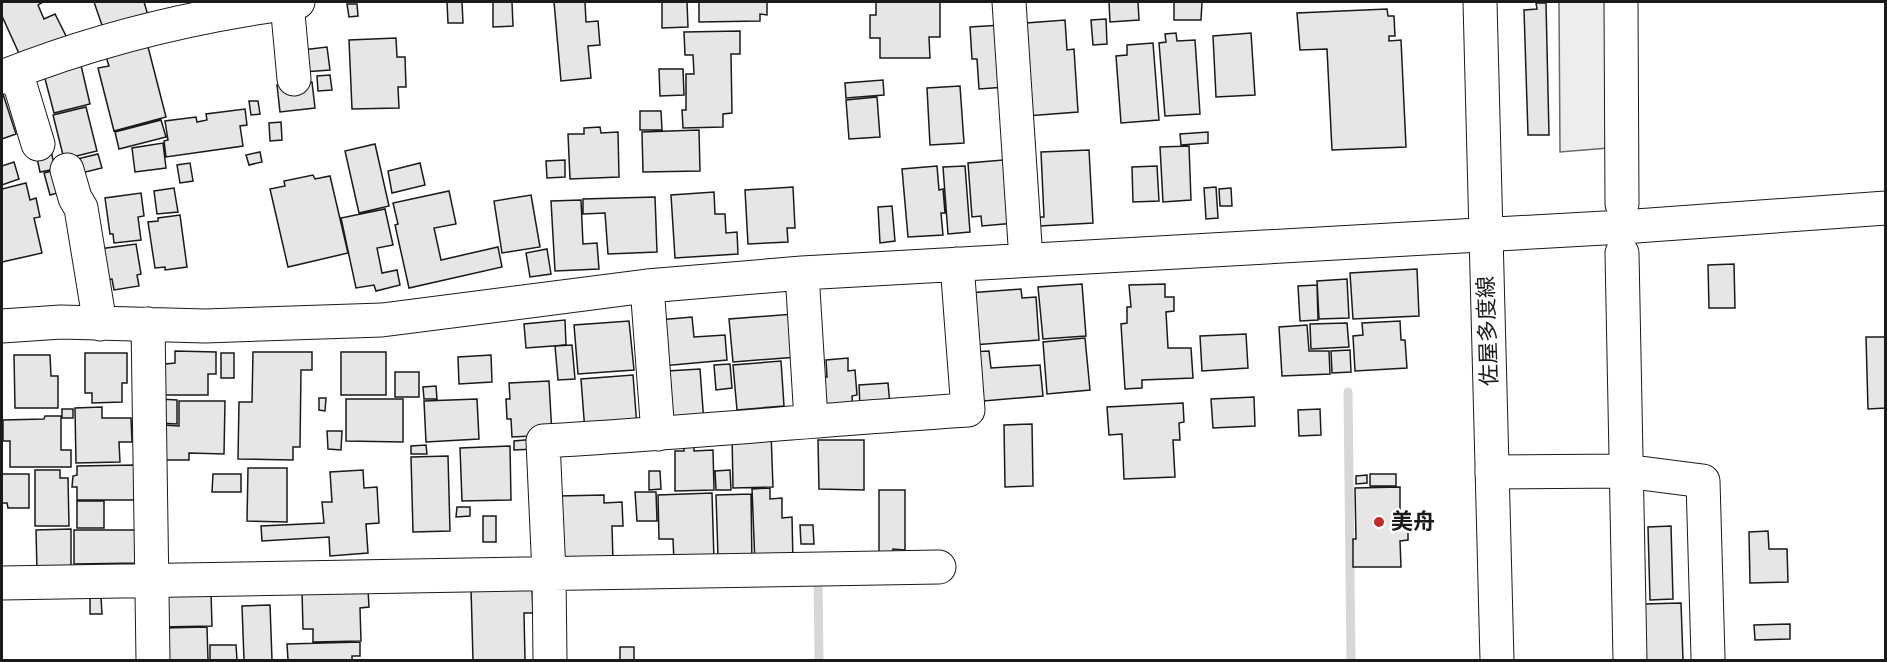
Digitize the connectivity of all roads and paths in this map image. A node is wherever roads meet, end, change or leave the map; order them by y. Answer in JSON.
{"nodes":[{"id":1,"x":293,"y":2,"type":"edge"},
{"id":2,"x":1009,"y":2,"type":"edge"},
{"id":3,"x":1480,"y":2,"type":"edge"},
{"id":4,"x":1621,"y":2,"type":"edge"},
{"id":5,"x":157,"y":14,"type":"edge"},
{"id":6,"x":7,"y":75,"type":"edge"},
{"id":7,"x":294,"y":79,"type":"dead end"},
{"id":8,"x":38,"y":144,"type":"dead end"},
{"id":9,"x":67,"y":170,"type":"dead end"},
{"id":10,"x":1622,"y":204,"type":"dead end"},
{"id":11,"x":1886,"y":208,"type":"edge"},
{"id":12,"x":1485,"y":235,"type":"junction"},
{"id":13,"x":1622,"y":253,"type":"dead end"},
{"id":14,"x":1026,"y":260,"type":"junction"},
{"id":15,"x":957,"y":264,"type":"junction"},
{"id":16,"x":802,"y":273,"type":"junction"},
{"id":17,"x":647,"y":286,"type":"junction"},
{"id":18,"x":100,"y":324,"type":"junction"},
{"id":19,"x":148,"y":324,"type":"junction"},
{"id":20,"x":2,"y":326,"type":"edge"},
{"id":21,"x":811,"y":420,"type":"junction"},
{"id":22,"x":658,"y":434,"type":"junction"},
{"id":23,"x":1625,"y":471,"type":"junction"},
{"id":24,"x":1492,"y":472,"type":"junction"},
{"id":25,"x":939,"y":567,"type":"dead end"},
{"id":26,"x":549,"y":574,"type":"junction"},
{"id":27,"x":152,"y":579,"type":"junction"},
{"id":28,"x":2,"y":583,"type":"edge"},
{"id":29,"x":1708,"y":657,"type":"dead end"},
{"id":30,"x":153,"y":660,"type":"edge"},
{"id":31,"x":550,"y":660,"type":"edge"},
{"id":32,"x":1497,"y":660,"type":"edge"},
{"id":33,"x":1630,"y":660,"type":"edge"}],
"edges":[{"from":1,"to":5,"type":"street"},
{"from":1,"to":7,"type":"street"},
{"from":2,"to":14,"type":"street"},
{"from":3,"to":12,"type":"street","name":"佐屋多度線"},
{"from":4,"to":10,"type":"street"},
{"from":5,"to":6,"type":"street"},
{"from":6,"to":8,"type":"street"},
{"from":9,"to":18,"type":"street"},
{"from":11,"to":12,"type":"street"},
{"from":12,"to":14,"type":"street"},
{"from":12,"to":24,"type":"street","name":"佐屋多度線"},
{"from":13,"to":23,"type":"street"},
{"from":14,"to":15,"type":"street"},
{"from":15,"to":16,"type":"street"},
{"from":15,"to":21,"type":"street"},
{"from":16,"to":17,"type":"street"},
{"from":16,"to":21,"type":"street"},
{"from":17,"to":19,"type":"street"},
{"from":17,"to":22,"type":"street"},
{"from":18,"to":19,"type":"street"},
{"from":18,"to":20,"type":"street"},
{"from":19,"to":27,"type":"street"},
{"from":21,"to":22,"type":"street"},
{"from":22,"to":26,"type":"street"},
{"from":23,"to":24,"type":"street"},
{"from":23,"to":29,"type":"street"},
{"from":23,"to":33,"type":"street"},
{"from":24,"to":32,"type":"street","name":"佐屋多度線"},
{"from":25,"to":26,"type":"street"},
{"from":26,"to":27,"type":"street"},
{"from":26,"to":31,"type":"street"},
{"from":27,"to":28,"type":"street"},
{"from":27,"to":30,"type":"street"}]}
